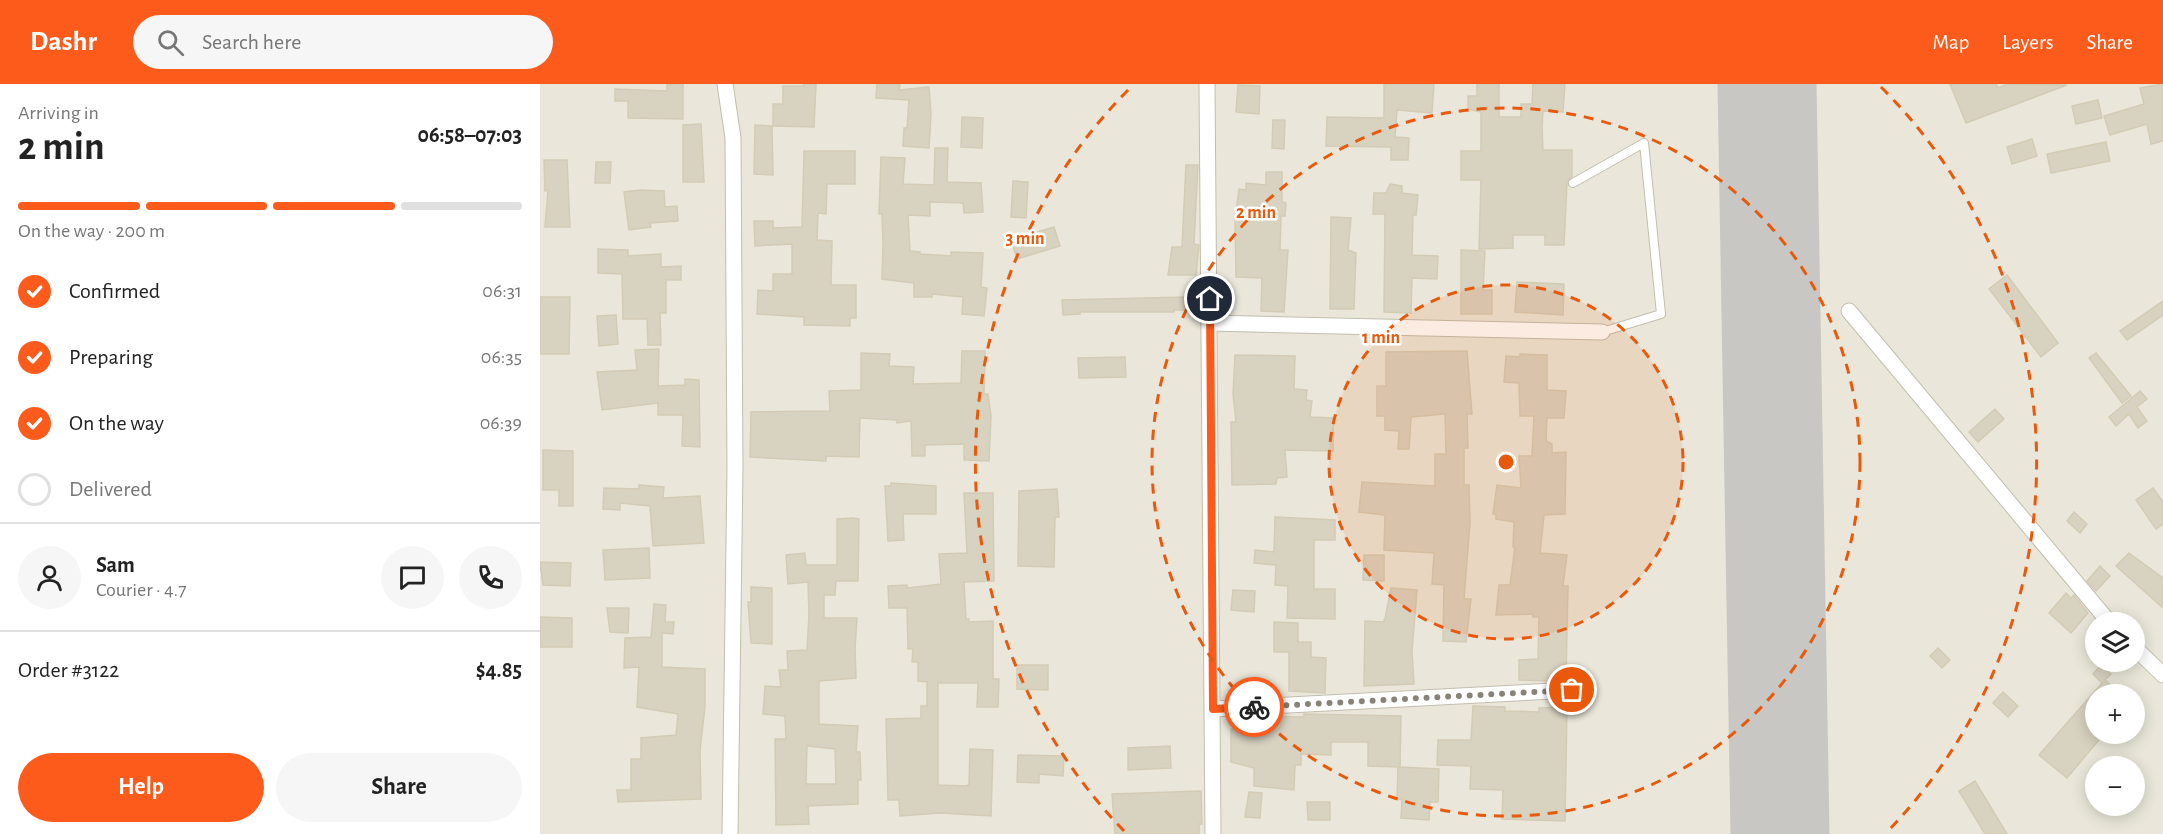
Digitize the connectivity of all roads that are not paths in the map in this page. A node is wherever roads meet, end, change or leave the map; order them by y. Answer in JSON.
{"nodes":[{"id":1,"x":724,"y":84,"type":"edge"},
{"id":2,"x":1207,"y":84,"type":"edge"},
{"id":3,"x":1573,"y":183,"type":"dead end"},
{"id":4,"x":1849,"y":311,"type":"dead end"},
{"id":5,"x":1210,"y":323,"type":"junction"},
{"id":6,"x":1602,"y":332,"type":"joint"},
{"id":7,"x":2101,"y":612,"type":"edge"},
{"id":8,"x":2145,"y":658,"type":"edge"},
{"id":9,"x":2163,"y":675,"type":"edge"},
{"id":10,"x":1572,"y":690,"type":"dead end"},
{"id":11,"x":1213,"y":709,"type":"junction"},
{"id":12,"x":730,"y":834,"type":"edge"},
{"id":13,"x":1214,"y":834,"type":"edge"}],
"edges":[{"from":1,"to":12,"type":"street"},
{"from":2,"to":5,"type":"street"},
{"from":3,"to":6,"type":"lane"},
{"from":4,"to":7,"type":"street"},
{"from":5,"to":6,"type":"street"},
{"from":5,"to":11,"type":"street"},
{"from":8,"to":9,"type":"street"},
{"from":10,"to":11,"type":"street"},
{"from":11,"to":13,"type":"street"}]}
